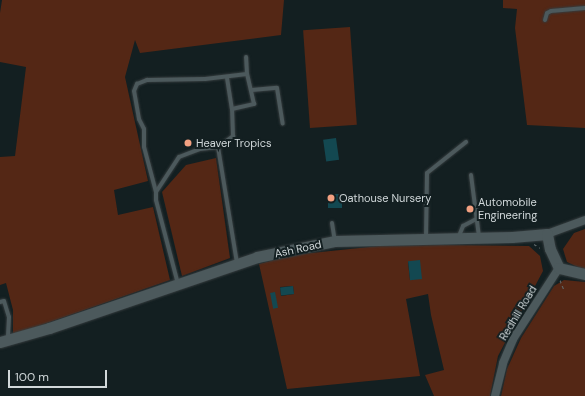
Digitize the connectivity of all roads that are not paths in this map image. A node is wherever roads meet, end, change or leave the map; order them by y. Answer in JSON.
{"nodes":[{"id":1,"x":585,"y":8,"type":"edge"},
{"id":2,"x":545,"y":20,"type":"dead end"},
{"id":3,"x":246,"y":57,"type":"dead end"},
{"id":4,"x":247,"y":74,"type":"junction"},
{"id":5,"x":227,"y":78,"type":"junction"},
{"id":6,"x":252,"y":90,"type":"junction"},
{"id":7,"x":232,"y":109,"type":"junction"},
{"id":8,"x":284,"y":124,"type":"dead end"},
{"id":9,"x":466,"y":142,"type":"dead end"},
{"id":10,"x":218,"y":147,"type":"junction"},
{"id":11,"x":471,"y":175,"type":"dead end"},
{"id":12,"x":156,"y":192,"type":"junction"},
{"id":13,"x":476,"y":220,"type":"junction"},
{"id":14,"x":585,"y":220,"type":"edge"},
{"id":15,"x":332,"y":222,"type":"dead end"},
{"id":16,"x":547,"y":234,"type":"junction"},
{"id":17,"x":459,"y":238,"type":"junction"},
{"id":18,"x":479,"y":238,"type":"junction"},
{"id":19,"x":426,"y":239,"type":"junction"},
{"id":20,"x":335,"y":241,"type":"junction"},
{"id":21,"x":237,"y":264,"type":"junction"},
{"id":22,"x":558,"y":270,"type":"junction"},
{"id":23,"x":585,"y":274,"type":"edge"},
{"id":24,"x":178,"y":284,"type":"junction"},
{"id":25,"x":0,"y":302,"type":"edge"},
{"id":26,"x":4,"y":341,"type":"edge"},
{"id":27,"x":495,"y":396,"type":"edge"}],
"edges":[{"from":1,"to":2,"type":"lane"},
{"from":3,"to":4,"type":"lane"},
{"from":4,"to":5,"type":"lane"},
{"from":4,"to":6,"type":"lane"},
{"from":5,"to":7,"type":"lane"},
{"from":5,"to":12,"type":"lane"},
{"from":6,"to":7,"type":"lane"},
{"from":6,"to":8,"type":"lane"},
{"from":7,"to":10,"type":"lane"},
{"from":9,"to":19,"type":"lane"},
{"from":10,"to":12,"type":"lane"},
{"from":10,"to":21,"type":"lane"},
{"from":11,"to":13,"type":"lane"},
{"from":12,"to":24,"type":"lane"},
{"from":13,"to":17,"type":"lane"},
{"from":13,"to":18,"type":"lane"},
{"from":14,"to":16,"type":"street"},
{"from":15,"to":20,"type":"lane"},
{"from":16,"to":18,"type":"street","name":"Ash Road"},
{"from":16,"to":22,"type":"street"},
{"from":17,"to":18,"type":"street","name":"Ash Road"},
{"from":17,"to":19,"type":"street","name":"Ash Road"},
{"from":19,"to":20,"type":"street","name":"Ash Road"},
{"from":20,"to":21,"type":"street","name":"Ash Road"},
{"from":21,"to":24,"type":"street","name":"Ash Road"},
{"from":22,"to":23,"type":"street"},
{"from":22,"to":27,"type":"street","name":"Redhill Road"},
{"from":24,"to":26,"type":"street","name":"Ash Road"},
{"from":25,"to":26,"type":"lane"}]}
